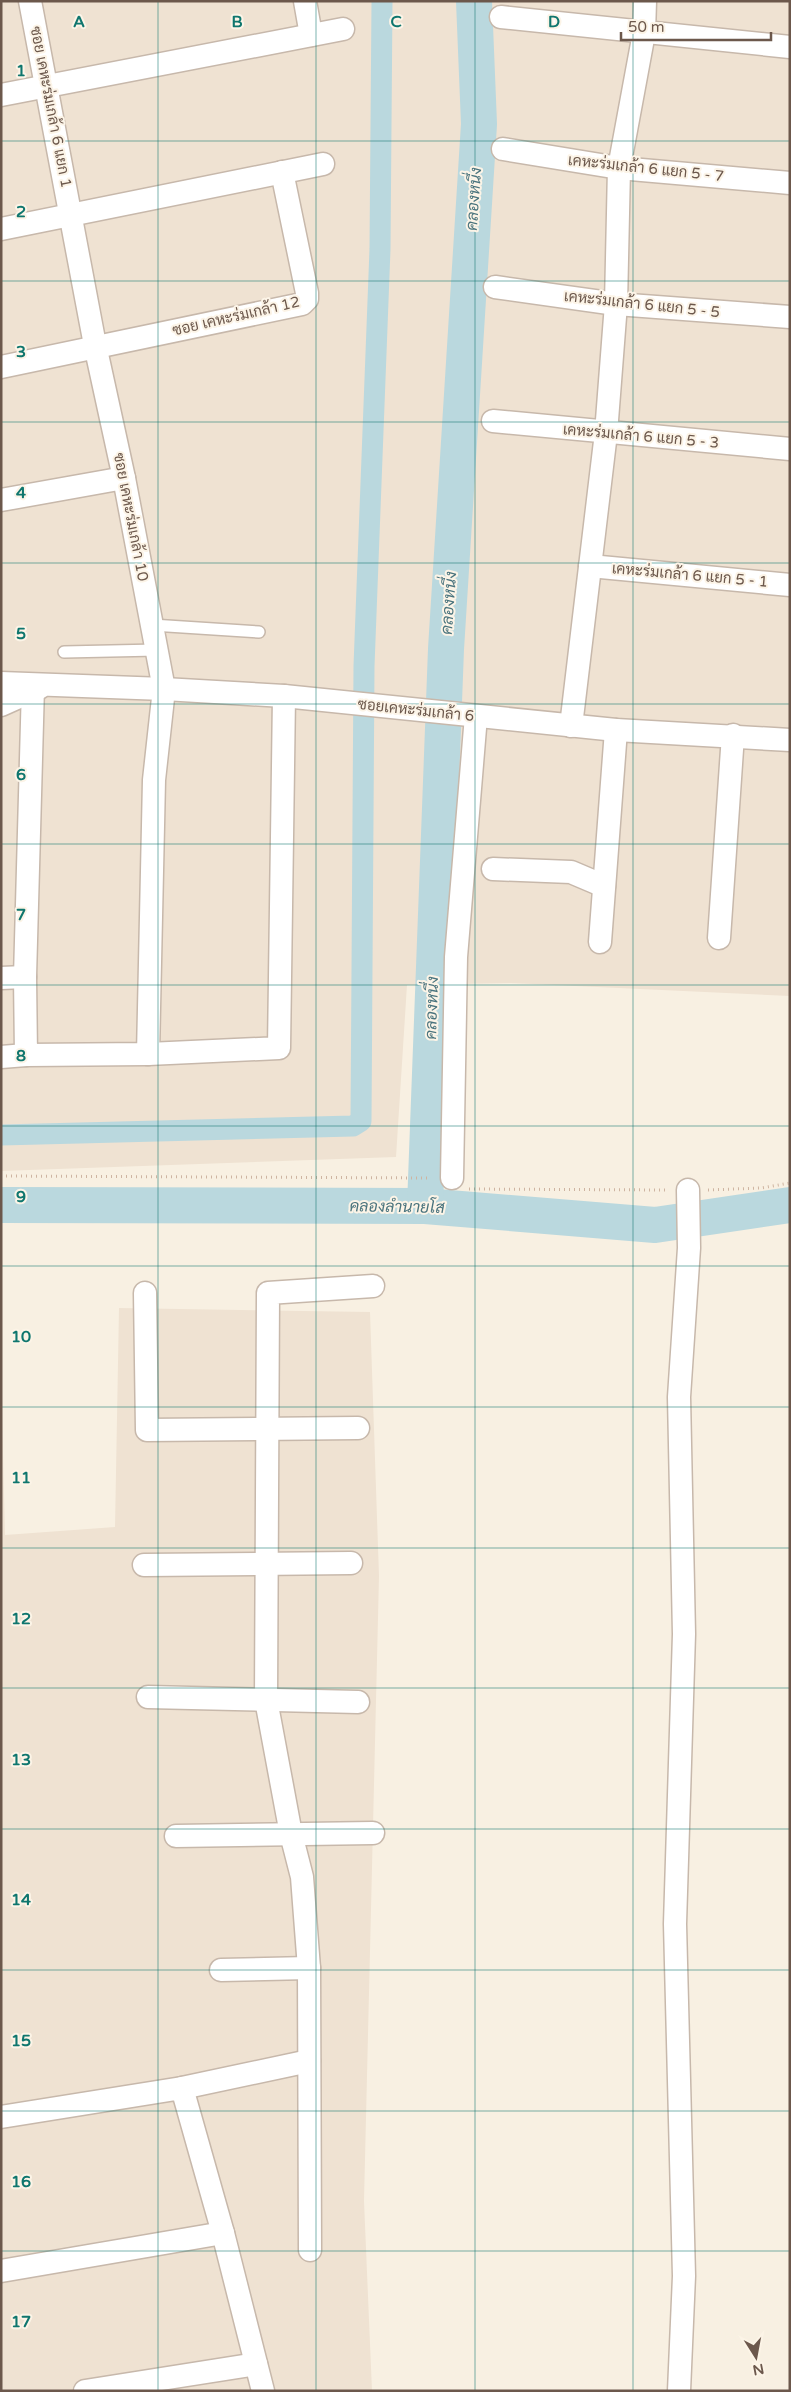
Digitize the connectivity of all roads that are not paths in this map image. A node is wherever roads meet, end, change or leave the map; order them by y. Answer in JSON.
{"nodes":[{"id":1,"x":30,"y":1,"type":"edge"},
{"id":2,"x":305,"y":1,"type":"edge"},
{"id":3,"x":646,"y":1,"type":"edge"},
{"id":4,"x":501,"y":17,"type":"dead end"},
{"id":5,"x":343,"y":29,"type":"dead end"},
{"id":6,"x":644,"y":33,"type":"junction"},
{"id":7,"x":311,"y":35,"type":"junction"},
{"id":8,"x":790,"y":47,"type":"edge"},
{"id":9,"x":46,"y":84,"type":"junction"},
{"id":10,"x":1,"y":95,"type":"edge"},
{"id":11,"x":503,"y":149,"type":"dead end"},
{"id":12,"x":323,"y":164,"type":"dead end"},
{"id":13,"x":619,"y":168,"type":"junction"},
{"id":14,"x":282,"y":172,"type":"junction"},
{"id":15,"x":790,"y":182,"type":"edge"},
{"id":16,"x":72,"y":214,"type":"junction"},
{"id":17,"x":1,"y":229,"type":"edge"},
{"id":18,"x":495,"y":287,"type":"dead end"},
{"id":19,"x":616,"y":304,"type":"junction"},
{"id":20,"x":790,"y":317,"type":"edge"},
{"id":21,"x":95,"y":345,"type":"junction"},
{"id":22,"x":1,"y":367,"type":"edge"},
{"id":23,"x":492,"y":422,"type":"dead end"},
{"id":24,"x":606,"y":433,"type":"junction"},
{"id":25,"x":790,"y":449,"type":"edge"},
{"id":26,"x":124,"y":478,"type":"junction"},
{"id":27,"x":1,"y":500,"type":"edge"},
{"id":28,"x":590,"y":566,"type":"junction"},
{"id":29,"x":790,"y":585,"type":"edge"},
{"id":30,"x":152,"y":625,"type":"junction"},
{"id":31,"x":259,"y":632,"type":"dead end"},
{"id":32,"x":157,"y":650,"type":"junction"},
{"id":33,"x":64,"y":652,"type":"dead end"},
{"id":34,"x":1,"y":683,"type":"edge"},
{"id":35,"x":36,"y":688,"type":"junction"},
{"id":36,"x":164,"y":689,"type":"junction"},
{"id":37,"x":284,"y":696,"type":"junction"},
{"id":38,"x":1,"y":705,"type":"edge"},
{"id":39,"x":468,"y":716,"type":"junction"},
{"id":40,"x":571,"y":726,"type":"junction"},
{"id":41,"x":616,"y":730,"type":"junction"},
{"id":42,"x":733,"y":735,"type":"junction"},
{"id":43,"x":790,"y":740,"type":"edge"},
{"id":44,"x":493,"y":869,"type":"dead end"},
{"id":45,"x":604,"y":886,"type":"junction"},
{"id":46,"x":719,"y":938,"type":"dead end"},
{"id":47,"x":600,"y":942,"type":"dead end"},
{"id":48,"x":25,"y":977,"type":"junction"},
{"id":49,"x":1,"y":978,"type":"edge"},
{"id":50,"x":148,"y":1054,"type":"junction"},
{"id":51,"x":26,"y":1055,"type":"junction"},
{"id":52,"x":1,"y":1058,"type":"edge"},
{"id":53,"x":452,"y":1178,"type":"road end"},
{"id":54,"x":688,"y":1190,"type":"road end"},
{"id":55,"x":373,"y":1286,"type":"dead end"},
{"id":56,"x":145,"y":1292,"type":"dead end"},
{"id":57,"x":358,"y":1428,"type":"dead end"},
{"id":58,"x":266,"y":1430,"type":"junction"},
{"id":59,"x":351,"y":1562,"type":"dead end"},
{"id":60,"x":267,"y":1563,"type":"junction"},
{"id":61,"x":144,"y":1565,"type":"dead end"},
{"id":62,"x":148,"y":1697,"type":"dead end"},
{"id":63,"x":266,"y":1700,"type":"junction"},
{"id":64,"x":358,"y":1702,"type":"dead end"},
{"id":65,"x":372,"y":1833,"type":"dead end"},
{"id":66,"x":291,"y":1834,"type":"junction"},
{"id":67,"x":176,"y":1836,"type":"dead end"},
{"id":68,"x":309,"y":1968,"type":"junction"},
{"id":69,"x":221,"y":1970,"type":"dead end"},
{"id":70,"x":309,"y":2060,"type":"junction"},
{"id":71,"x":182,"y":2088,"type":"junction"},
{"id":72,"x":1,"y":2117,"type":"edge"},
{"id":73,"x":222,"y":2233,"type":"junction"},
{"id":74,"x":310,"y":2250,"type":"dead end"},
{"id":75,"x":1,"y":2271,"type":"edge"},
{"id":76,"x":256,"y":2364,"type":"junction"},
{"id":77,"x":85,"y":2391,"type":"edge"},
{"id":78,"x":263,"y":2391,"type":"edge"},
{"id":79,"x":679,"y":2391,"type":"edge"}],
"edges":[{"from":1,"to":9,"type":"street","name":"ซอย เคหะร่มเกล้า 6 แยก 1"},
{"from":2,"to":7,"type":"street"},
{"from":3,"to":6,"type":"street"},
{"from":4,"to":6,"type":"street"},
{"from":5,"to":7,"type":"street"},
{"from":6,"to":8,"type":"street"},
{"from":6,"to":13,"type":"street"},
{"from":7,"to":9,"type":"street"},
{"from":9,"to":10,"type":"street"},
{"from":9,"to":16,"type":"street","name":"ซอย เคหะร่มเกล้า 6 แยก 1"},
{"from":11,"to":13,"type":"street","name":"เคหะร่มเกล้า 6 แยก 5 - 7"},
{"from":12,"to":14,"type":"street"},
{"from":13,"to":15,"type":"street","name":"เคหะร่มเกล้า 6 แยก 5 - 7"},
{"from":13,"to":19,"type":"street"},
{"from":14,"to":16,"type":"street"},
{"from":14,"to":21,"type":"street","name":"ซอย เคหะร่มเกล้า 12"},
{"from":16,"to":17,"type":"street"},
{"from":16,"to":21,"type":"street","name":"ซอย เคหะร่มเกล้า 10"},
{"from":18,"to":19,"type":"street","name":"เคหะร่มเกล้า 6 แยก 5 - 5"},
{"from":19,"to":20,"type":"street","name":"เคหะร่มเกล้า 6 แยก 5 - 5"},
{"from":19,"to":24,"type":"street"},
{"from":21,"to":22,"type":"street"},
{"from":21,"to":26,"type":"street","name":"ซอย เคหะร่มเกล้า 10"},
{"from":23,"to":24,"type":"street","name":"เคหะร่มเกล้า 6 แยก 5 - 3"},
{"from":24,"to":25,"type":"street","name":"เคหะร่มเกล้า 6 แยก 5 - 3"},
{"from":24,"to":28,"type":"street"},
{"from":26,"to":27,"type":"street"},
{"from":26,"to":30,"type":"street","name":"ซอย เคหะร่มเกล้า 10"},
{"from":28,"to":29,"type":"street","name":"เคหะร่มเกล้า 6 แยก 5 - 1"},
{"from":28,"to":40,"type":"street"},
{"from":30,"to":31,"type":"lane"},
{"from":30,"to":32,"type":"street","name":"ซอย เคหะร่มเกล้า 10"},
{"from":32,"to":33,"type":"lane"},
{"from":32,"to":36,"type":"street","name":"ซอย เคหะร่มเกล้า 10"},
{"from":34,"to":35,"type":"street","name":"ซอยเคหะร่มเกล้า 6"},
{"from":35,"to":36,"type":"street","name":"ซอยเคหะร่มเกล้า 6"},
{"from":35,"to":38,"type":"street","name":"ซอยเคหะร่มเกล้า 6"},
{"from":35,"to":48,"type":"street"},
{"from":36,"to":37,"type":"street","name":"ซอยเคหะร่มเกล้า 6"},
{"from":36,"to":50,"type":"street","name":"ซอย เคหะร่มเกล้า 10"},
{"from":37,"to":39,"type":"street","name":"ซอยเคหะร่มเกล้า 6"},
{"from":37,"to":50,"type":"street"},
{"from":39,"to":40,"type":"street","name":"ซอยเคหะร่มเกล้า 6"},
{"from":39,"to":53,"type":"street"},
{"from":40,"to":41,"type":"street","name":"ซอยเคหะร่มเกล้า 6"},
{"from":41,"to":42,"type":"street","name":"ซอยเคหะร่มเกล้า 6"},
{"from":41,"to":45,"type":"street"},
{"from":42,"to":43,"type":"street","name":"ซอยเคหะร่มเกล้า 6"},
{"from":42,"to":46,"type":"street"},
{"from":44,"to":45,"type":"street"},
{"from":45,"to":47,"type":"street"},
{"from":48,"to":49,"type":"street"},
{"from":48,"to":51,"type":"street"},
{"from":50,"to":51,"type":"street"},
{"from":51,"to":52,"type":"street"},
{"from":54,"to":79,"type":"street"},
{"from":55,"to":58,"type":"street"},
{"from":56,"to":58,"type":"street"},
{"from":57,"to":58,"type":"street"},
{"from":58,"to":60,"type":"street"},
{"from":59,"to":60,"type":"street"},
{"from":60,"to":61,"type":"street"},
{"from":60,"to":63,"type":"street"},
{"from":62,"to":63,"type":"street"},
{"from":63,"to":64,"type":"street"},
{"from":63,"to":66,"type":"street"},
{"from":65,"to":66,"type":"street"},
{"from":66,"to":67,"type":"street"},
{"from":66,"to":68,"type":"street"},
{"from":68,"to":69,"type":"street"},
{"from":68,"to":70,"type":"street"},
{"from":70,"to":71,"type":"street"},
{"from":70,"to":74,"type":"street"},
{"from":71,"to":72,"type":"street"},
{"from":71,"to":73,"type":"street"},
{"from":73,"to":75,"type":"street"},
{"from":73,"to":76,"type":"street"},
{"from":76,"to":77,"type":"street"},
{"from":76,"to":78,"type":"street"}]}
